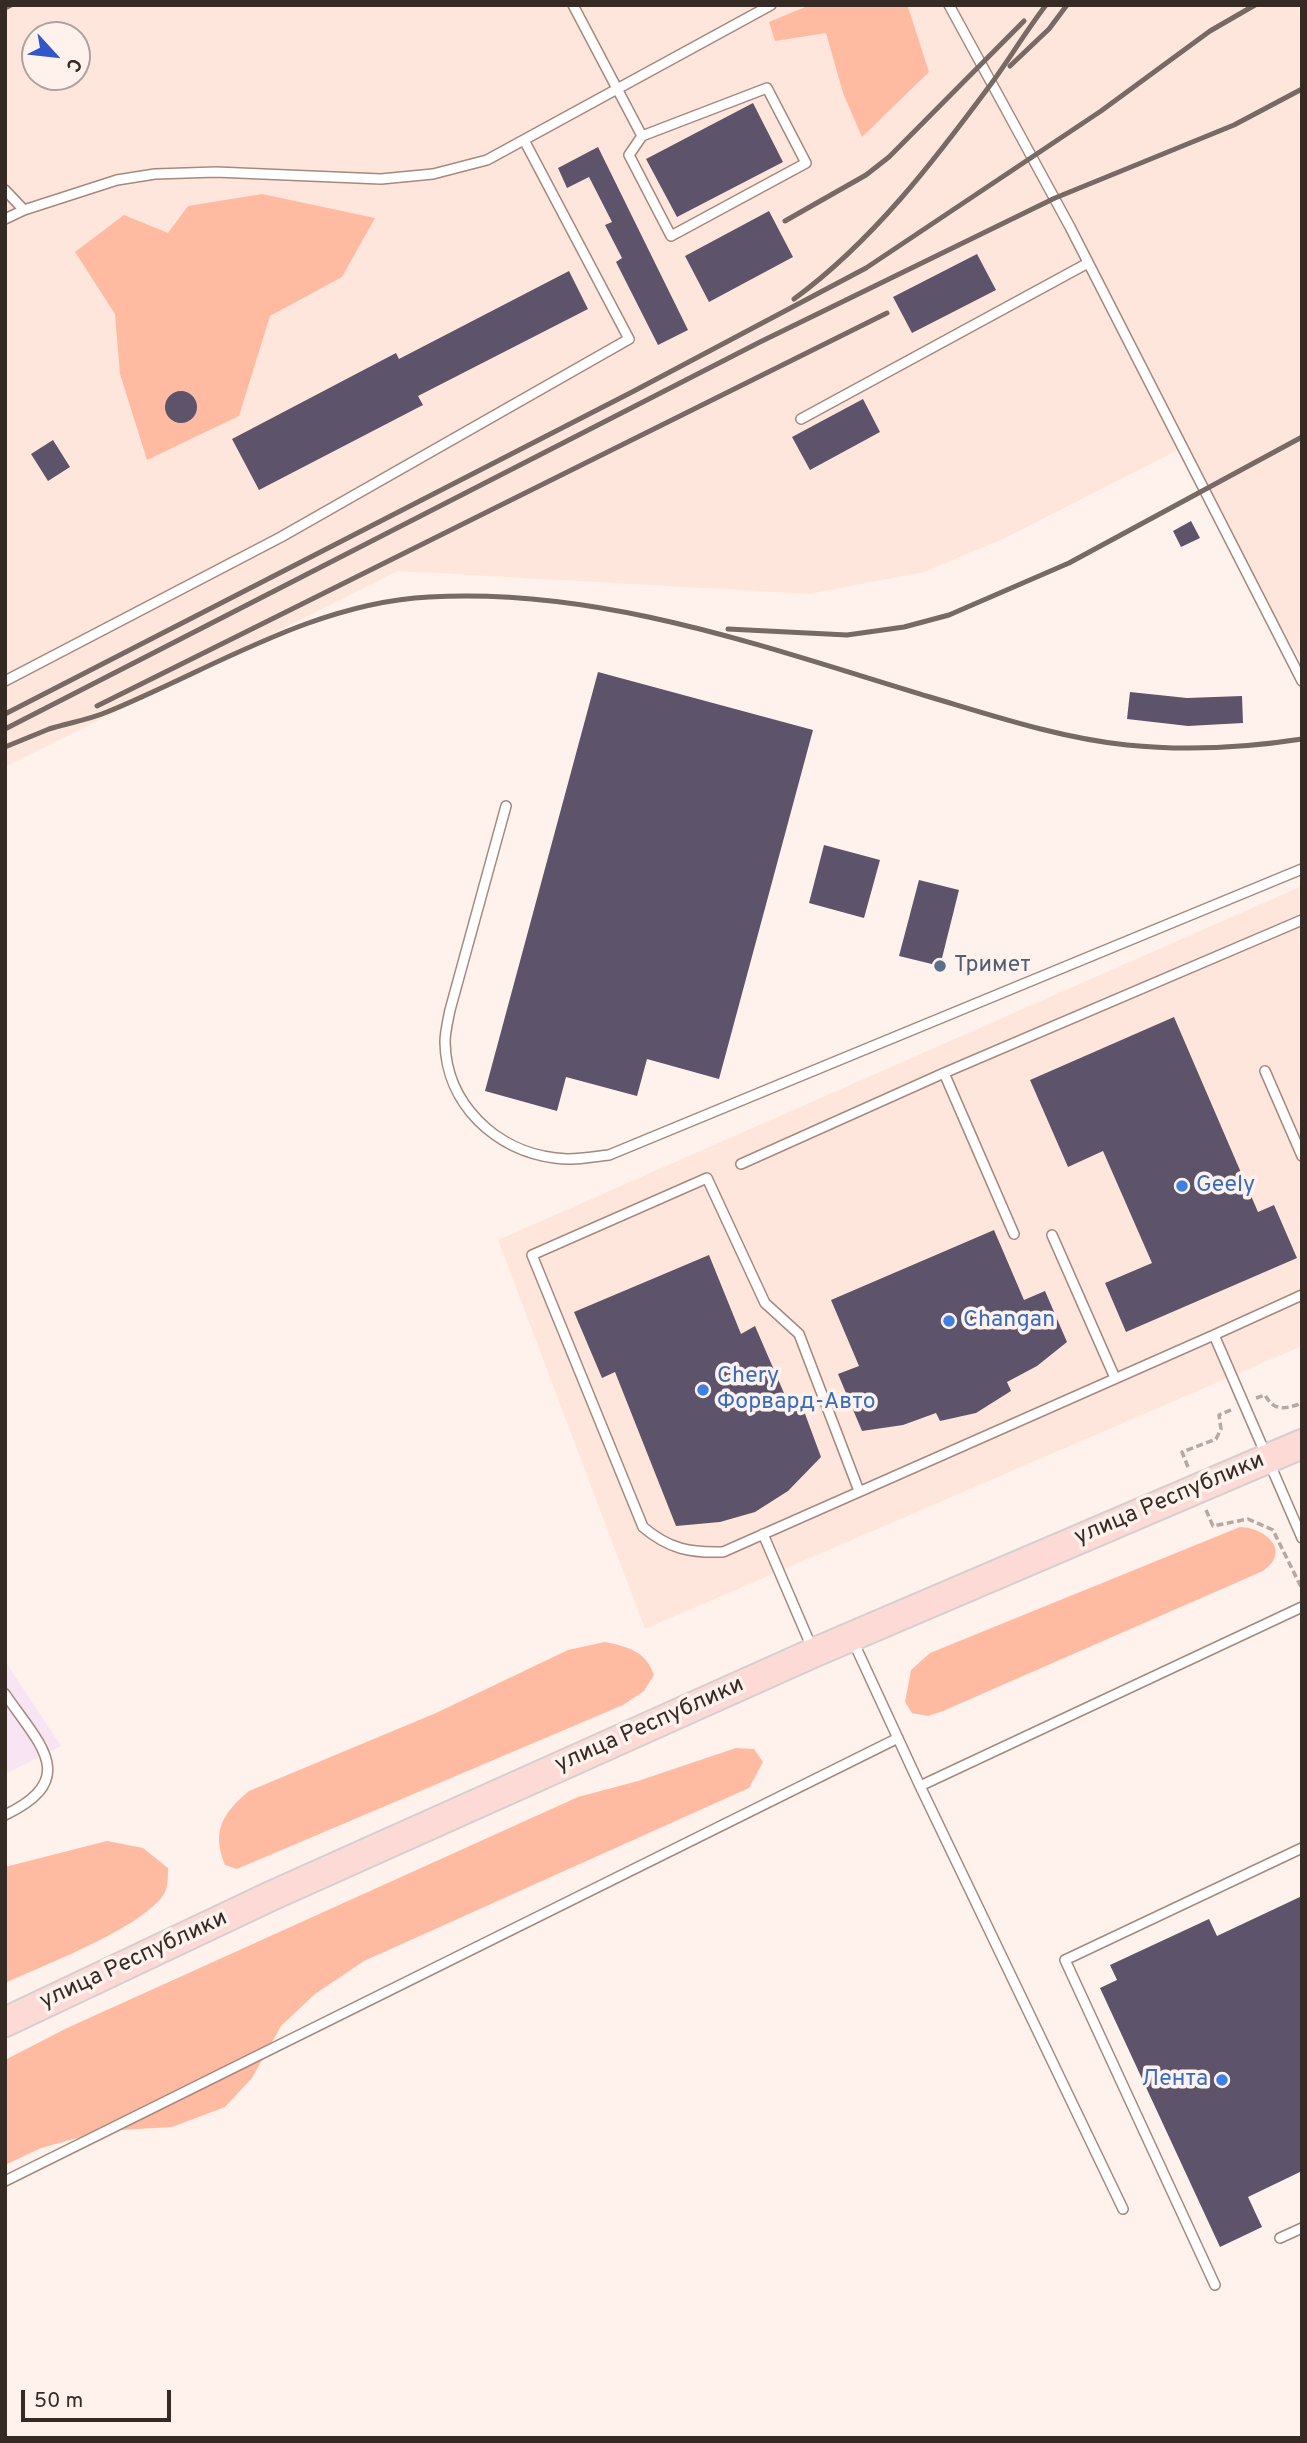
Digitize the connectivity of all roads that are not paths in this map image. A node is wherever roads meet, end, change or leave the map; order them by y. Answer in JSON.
{"nodes":[{"id":1,"x":573,"y":5,"type":"edge"},
{"id":2,"x":771,"y":5,"type":"edge"},
{"id":3,"x":949,"y":5,"type":"edge"},
{"id":4,"x":618,"y":89,"type":"junction"},
{"id":5,"x":642,"y":136,"type":"junction"},
{"id":6,"x":524,"y":140,"type":"junction"},
{"id":7,"x":5,"y":190,"type":"edge"},
{"id":8,"x":24,"y":210,"type":"junction"},
{"id":9,"x":5,"y":219,"type":"edge"},
{"id":10,"x":1088,"y":263,"type":"junction"},
{"id":11,"x":801,"y":419,"type":"dead end"},
{"id":12,"x":5,"y":681,"type":"edge"},
{"id":13,"x":1302,"y":681,"type":"edge"},
{"id":14,"x":506,"y":806,"type":"dead end"},
{"id":15,"x":1302,"y":869,"type":"edge"},
{"id":16,"x":1302,"y":920,"type":"edge"},
{"id":17,"x":1265,"y":1071,"type":"dead end"},
{"id":18,"x":944,"y":1073,"type":"junction"},
{"id":19,"x":1302,"y":1156,"type":"edge"},
{"id":20,"x":741,"y":1164,"type":"dead end"},
{"id":21,"x":1014,"y":1234,"type":"dead end"},
{"id":22,"x":1052,"y":1236,"type":"dead end"},
{"id":23,"x":1302,"y":1296,"type":"edge"},
{"id":24,"x":1214,"y":1335,"type":"junction"},
{"id":25,"x":1115,"y":1378,"type":"junction"},
{"id":26,"x":1302,"y":1444,"type":"edge"},
{"id":27,"x":1266,"y":1459,"type":"junction"},
{"id":28,"x":859,"y":1492,"type":"junction"},
{"id":29,"x":763,"y":1534,"type":"junction"},
{"id":30,"x":1302,"y":1538,"type":"edge"},
{"id":31,"x":1302,"y":1606,"type":"edge"},
{"id":32,"x":851,"y":1636,"type":"junction"},
{"id":33,"x":813,"y":1653,"type":"junction"},
{"id":34,"x":5,"y":1694,"type":"edge"},
{"id":35,"x":898,"y":1738,"type":"junction"},
{"id":36,"x":920,"y":1786,"type":"junction"},
{"id":37,"x":5,"y":1815,"type":"edge"},
{"id":38,"x":1302,"y":1848,"type":"edge"},
{"id":39,"x":5,"y":2022,"type":"edge"},
{"id":40,"x":5,"y":2181,"type":"edge"},
{"id":41,"x":1123,"y":2209,"type":"dead end"},
{"id":42,"x":1302,"y":2228,"type":"edge"},
{"id":43,"x":1280,"y":2238,"type":"dead end"},
{"id":44,"x":1215,"y":2285,"type":"dead end"}],
"edges":[{"from":1,"to":4,"type":"lane"},
{"from":2,"to":4,"type":"lane"},
{"from":3,"to":10,"type":"lane"},
{"from":4,"to":5,"type":"lane"},
{"from":4,"to":6,"type":"lane"},
{"from":5,"to":5,"type":"lane"},
{"from":6,"to":8,"type":"lane"},
{"from":6,"to":12,"type":"lane"},
{"from":7,"to":8,"type":"lane"},
{"from":8,"to":9,"type":"lane"},
{"from":10,"to":11,"type":"lane"},
{"from":10,"to":13,"type":"lane"},
{"from":14,"to":15,"type":"lane"},
{"from":16,"to":18,"type":"lane"},
{"from":17,"to":19,"type":"lane"},
{"from":18,"to":20,"type":"lane"},
{"from":18,"to":21,"type":"lane"},
{"from":22,"to":25,"type":"lane"},
{"from":23,"to":24,"type":"lane"},
{"from":24,"to":25,"type":"lane"},
{"from":24,"to":27,"type":"lane"},
{"from":25,"to":28,"type":"lane"},
{"from":26,"to":27,"type":"main road","name":"улица Республики"},
{"from":27,"to":30,"type":"lane"},
{"from":27,"to":32,"type":"main road","name":"улица Республики"},
{"from":28,"to":29,"type":"lane"},
{"from":28,"to":29,"type":"lane"},
{"from":29,"to":33,"type":"lane"},
{"from":31,"to":36,"type":"lane"},
{"from":32,"to":33,"type":"main road","name":"улица Республики"},
{"from":32,"to":35,"type":"lane"},
{"from":33,"to":39,"type":"main road","name":"улица Республики"},
{"from":34,"to":37,"type":"lane"},
{"from":35,"to":36,"type":"lane"},
{"from":35,"to":40,"type":"lane"},
{"from":36,"to":41,"type":"lane"},
{"from":38,"to":44,"type":"lane"},
{"from":42,"to":43,"type":"lane"}]}
